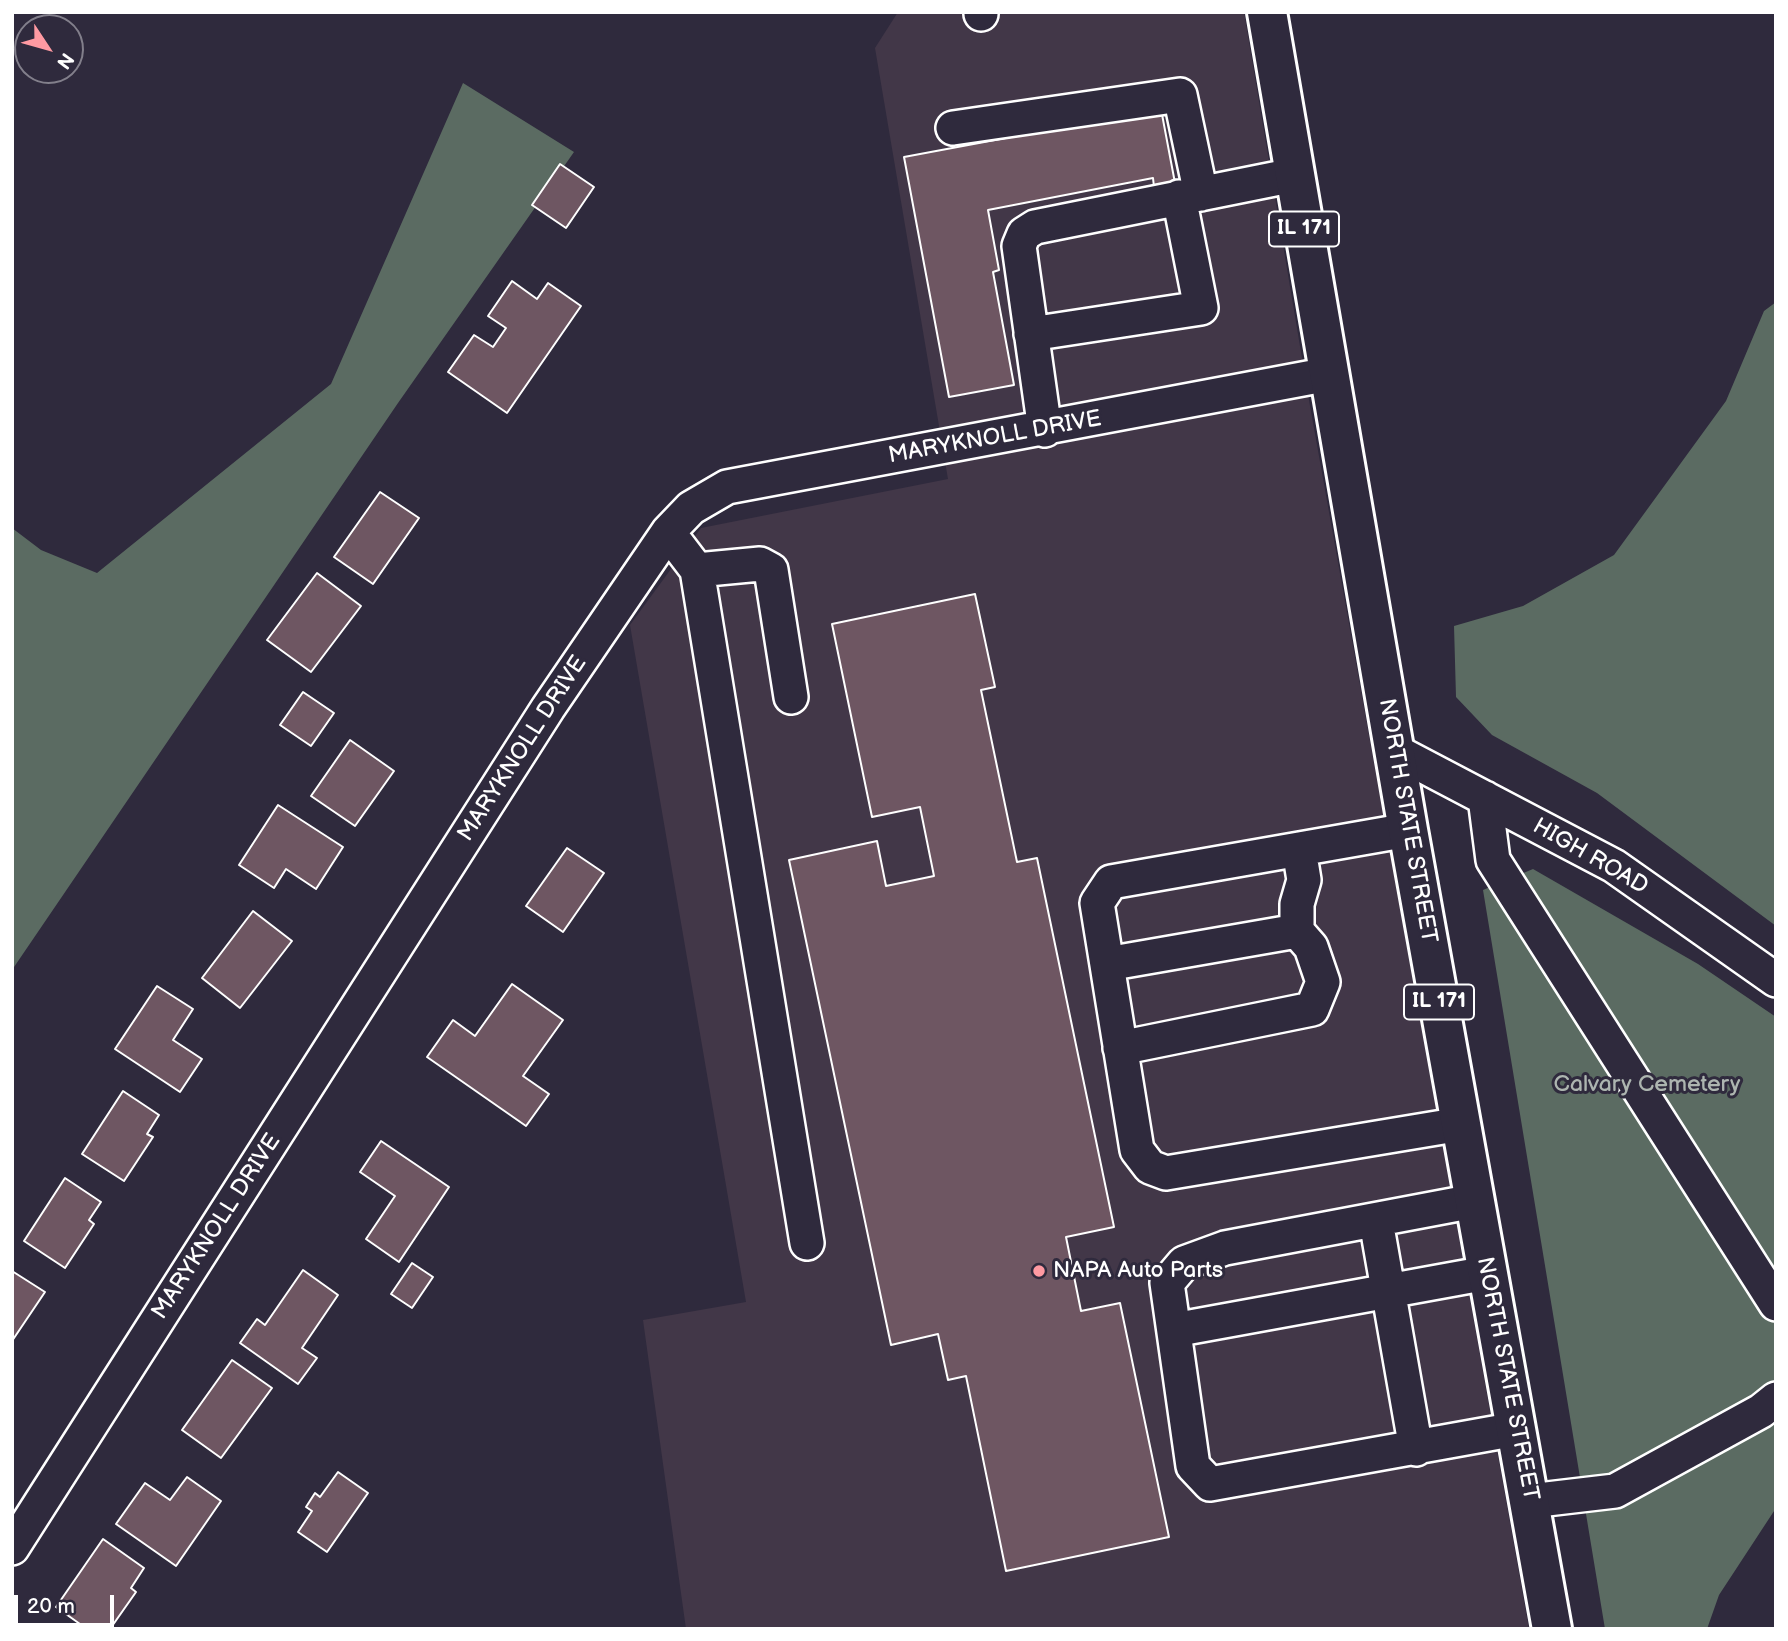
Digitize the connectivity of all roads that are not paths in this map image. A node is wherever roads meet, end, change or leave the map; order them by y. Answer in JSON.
{"nodes":[{"id":1,"x":1267,"y":12,"type":"edge"},
{"id":2,"x":953,"y":128,"type":"dead end"},
{"id":3,"x":1294,"y":174,"type":"junction"},
{"id":4,"x":1190,"y":195,"type":"junction"},
{"id":5,"x":1031,"y":334,"type":"junction"},
{"id":6,"x":1329,"y":374,"type":"junction"},
{"id":7,"x":1045,"y":430,"type":"junction"},
{"id":8,"x":668,"y":532,"type":"junction"},
{"id":9,"x":697,"y":570,"type":"junction"},
{"id":10,"x":792,"y":697,"type":"dead end"},
{"id":11,"x":1395,"y":751,"type":"junction"},
{"id":12,"x":1485,"y":798,"type":"junction"},
{"id":13,"x":1408,"y":830,"type":"junction"},
{"id":14,"x":1299,"y":849,"type":"junction"},
{"id":15,"x":1297,"y":931,"type":"junction"},
{"id":16,"x":1107,"y":964,"type":"junction"},
{"id":17,"x":1776,"y":979,"type":"edge"},
{"id":18,"x":1120,"y":1048,"type":"junction"},
{"id":19,"x":1461,"y":1124,"type":"junction"},
{"id":20,"x":1474,"y":1201,"type":"junction"},
{"id":21,"x":1376,"y":1221,"type":"junction"},
{"id":22,"x":807,"y":1243,"type":"dead end"},
{"id":23,"x":1487,"y":1273,"type":"junction"},
{"id":24,"x":1388,"y":1291,"type":"junction"},
{"id":25,"x":1776,"y":1304,"type":"edge"},
{"id":26,"x":1174,"y":1330,"type":"junction"},
{"id":27,"x":1776,"y":1399,"type":"edge"},
{"id":28,"x":1516,"y":1429,"type":"junction"},
{"id":29,"x":1416,"y":1449,"type":"junction"},
{"id":30,"x":1530,"y":1501,"type":"junction"},
{"id":31,"x":12,"y":1548,"type":"edge"},
{"id":32,"x":1552,"y":1629,"type":"edge"}],
"edges":[{"from":1,"to":3,"type":"main road","name":"NORTH STATE STREET","number":"IL 171"},
{"from":2,"to":4,"type":"street"},
{"from":3,"to":4,"type":"street"},
{"from":3,"to":6,"type":"main road","name":"NORTH STATE STREET","number":"IL 171"},
{"from":4,"to":5,"type":"street"},
{"from":4,"to":5,"type":"street"},
{"from":5,"to":7,"type":"street"},
{"from":6,"to":7,"type":"street","name":"MARYKNOLL DRIVE"},
{"from":6,"to":11,"type":"main road","name":"NORTH STATE STREET","number":"IL 171"},
{"from":7,"to":8,"type":"street","name":"MARYKNOLL DRIVE"},
{"from":8,"to":9,"type":"street"},
{"from":8,"to":31,"type":"street","name":"MARYKNOLL DRIVE"},
{"from":9,"to":10,"type":"street"},
{"from":9,"to":22,"type":"street"},
{"from":11,"to":12,"type":"street","name":"HIGH ROAD"},
{"from":11,"to":13,"type":"main road","name":"NORTH STATE STREET","number":"IL 171"},
{"from":12,"to":17,"type":"street","name":"HIGH ROAD"},
{"from":12,"to":25,"type":"street"},
{"from":13,"to":14,"type":"street"},
{"from":13,"to":19,"type":"main road","name":"NORTH STATE STREET","number":"IL 171"},
{"from":14,"to":15,"type":"street"},
{"from":14,"to":16,"type":"street"},
{"from":15,"to":16,"type":"street"},
{"from":15,"to":18,"type":"street"},
{"from":16,"to":18,"type":"street"},
{"from":18,"to":19,"type":"street"},
{"from":19,"to":20,"type":"main road","name":"NORTH STATE STREET","number":"IL 171"},
{"from":20,"to":21,"type":"street"},
{"from":20,"to":23,"type":"main road","name":"NORTH STATE STREET","number":"IL 171"},
{"from":21,"to":24,"type":"street"},
{"from":21,"to":26,"type":"street"},
{"from":23,"to":24,"type":"street"},
{"from":23,"to":28,"type":"main road","name":"NORTH STATE STREET","number":"IL 171"},
{"from":24,"to":26,"type":"street"},
{"from":24,"to":29,"type":"street"},
{"from":26,"to":29,"type":"street"},
{"from":27,"to":30,"type":"street"},
{"from":28,"to":29,"type":"street"},
{"from":28,"to":30,"type":"main road","name":"NORTH STATE STREET","number":"IL 171"},
{"from":30,"to":32,"type":"main road","name":"NORTH STATE STREET","number":"IL 171"}]}
